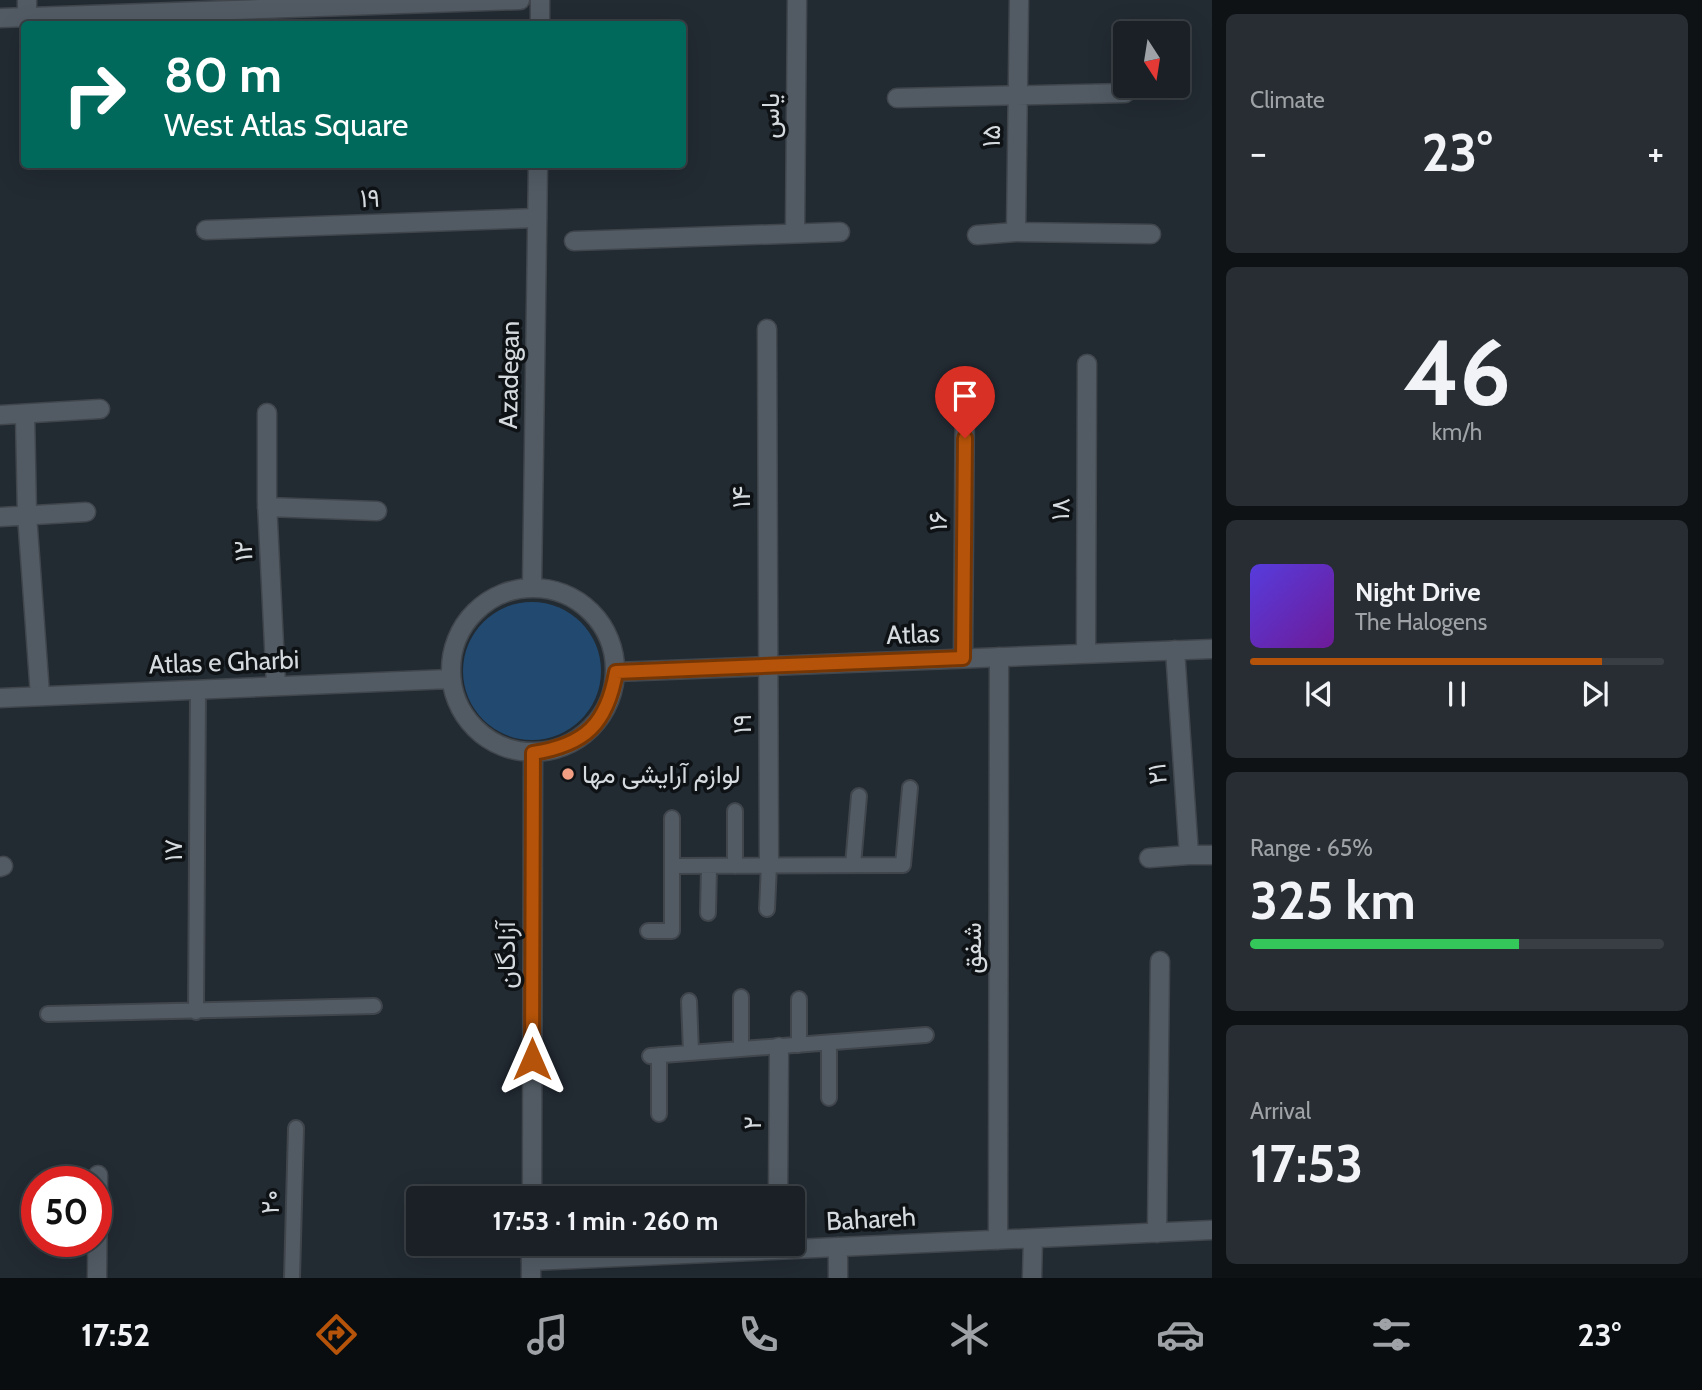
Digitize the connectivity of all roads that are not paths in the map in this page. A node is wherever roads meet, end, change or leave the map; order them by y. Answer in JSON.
{"nodes":[{"id":1,"x":520,"y":0,"type":"edge"},
{"id":2,"x":540,"y":0,"type":"edge"},
{"id":3,"x":797,"y":0,"type":"edge"},
{"id":4,"x":1019,"y":0,"type":"edge"},
{"id":5,"x":27,"y":8,"type":"edge"},
{"id":6,"x":0,"y":18,"type":"edge"},
{"id":7,"x":540,"y":21,"type":"edge"},
{"id":8,"x":1113,"y":93,"type":"edge"},
{"id":9,"x":1018,"y":94,"type":"junction"},
{"id":10,"x":897,"y":98,"type":"dead end"},
{"id":11,"x":538,"y":168,"type":"edge"},
{"id":12,"x":537,"y":218,"type":"junction"},
{"id":13,"x":206,"y":230,"type":"dead end"},
{"id":14,"x":840,"y":232,"type":"dead end"},
{"id":15,"x":795,"y":233,"type":"junction"},
{"id":16,"x":1016,"y":233,"type":"junction"},
{"id":17,"x":1150,"y":234,"type":"dead end"},
{"id":18,"x":977,"y":235,"type":"dead end"},
{"id":19,"x":574,"y":241,"type":"dead end"},
{"id":20,"x":767,"y":329,"type":"dead end"},
{"id":21,"x":1087,"y":364,"type":"dead end"},
{"id":22,"x":965,"y":384,"type":"dead end"},
{"id":23,"x":100,"y":409,"type":"dead end"},
{"id":24,"x":267,"y":413,"type":"dead end"},
{"id":25,"x":25,"y":414,"type":"junction"},
{"id":26,"x":0,"y":415,"type":"edge"},
{"id":27,"x":267,"y":507,"type":"junction"},
{"id":28,"x":377,"y":511,"type":"dead end"},
{"id":29,"x":86,"y":512,"type":"dead end"},
{"id":30,"x":27,"y":515,"type":"junction"},
{"id":31,"x":0,"y":517,"type":"edge"},
{"id":32,"x":532,"y":587,"type":"junction"},
{"id":33,"x":1212,"y":649,"type":"edge"},
{"id":34,"x":1175,"y":650,"type":"junction"},
{"id":35,"x":1086,"y":653,"type":"junction"},
{"id":36,"x":999,"y":657,"type":"junction"},
{"id":37,"x":963,"y":658,"type":"junction"},
{"id":38,"x":768,"y":666,"type":"junction"},
{"id":39,"x":616,"y":672,"type":"junction"},
{"id":40,"x":450,"y":679,"type":"junction"},
{"id":41,"x":276,"y":686,"type":"junction"},
{"id":42,"x":198,"y":689,"type":"junction"},
{"id":43,"x":40,"y":695,"type":"junction"},
{"id":44,"x":0,"y":698,"type":"edge"},
{"id":45,"x":533,"y":753,"type":"junction"},
{"id":46,"x":910,"y":788,"type":"dead end"},
{"id":47,"x":859,"y":796,"type":"dead end"},
{"id":48,"x":735,"y":811,"type":"dead end"},
{"id":49,"x":672,"y":818,"type":"dead end"},
{"id":50,"x":1189,"y":855,"type":"junction"},
{"id":51,"x":1212,"y":855,"type":"edge"},
{"id":52,"x":1149,"y":858,"type":"dead end"},
{"id":53,"x":769,"y":865,"type":"junction"},
{"id":54,"x":853,"y":865,"type":"junction"},
{"id":55,"x":673,"y":866,"type":"junction"},
{"id":56,"x":709,"y":866,"type":"junction"},
{"id":57,"x":735,"y":866,"type":"junction"},
{"id":58,"x":767,"y":909,"type":"dead end"},
{"id":59,"x":708,"y":913,"type":"dead end"},
{"id":60,"x":648,"y":931,"type":"dead end"},
{"id":61,"x":1160,"y":961,"type":"dead end"},
{"id":62,"x":741,"y":997,"type":"dead end"},
{"id":63,"x":799,"y":999,"type":"dead end"},
{"id":64,"x":689,"y":1001,"type":"dead end"},
{"id":65,"x":374,"y":1006,"type":"dead end"},
{"id":66,"x":196,"y":1012,"type":"junction"},
{"id":67,"x":48,"y":1014,"type":"dead end"},
{"id":68,"x":926,"y":1035,"type":"dead end"},
{"id":69,"x":829,"y":1043,"type":"junction"},
{"id":70,"x":799,"y":1045,"type":"junction"},
{"id":71,"x":779,"y":1047,"type":"junction"},
{"id":72,"x":741,"y":1049,"type":"junction"},
{"id":73,"x":691,"y":1052,"type":"junction"},
{"id":74,"x":829,"y":1098,"type":"dead end"},
{"id":75,"x":659,"y":1114,"type":"dead end"},
{"id":76,"x":296,"y":1128,"type":"dead end"},
{"id":77,"x":531,"y":1186,"type":"edge"},
{"id":78,"x":778,"y":1186,"type":"edge"},
{"id":79,"x":1212,"y":1230,"type":"edge"},
{"id":80,"x":1157,"y":1233,"type":"junction"},
{"id":81,"x":1033,"y":1239,"type":"junction"},
{"id":82,"x":998,"y":1240,"type":"junction"},
{"id":83,"x":805,"y":1247,"type":"edge"},
{"id":84,"x":838,"y":1247,"type":"junction"},
{"id":85,"x":619,"y":1256,"type":"edge"},
{"id":86,"x":97,"y":1257,"type":"edge"},
{"id":87,"x":531,"y":1261,"type":"edge"},
{"id":88,"x":97,"y":1278,"type":"edge"},
{"id":89,"x":292,"y":1278,"type":"edge"},
{"id":90,"x":838,"y":1278,"type":"edge"},
{"id":91,"x":1032,"y":1278,"type":"edge"}],
"edges":[{"from":1,"to":5,"type":"street"},
{"from":2,"to":7,"type":"street"},
{"from":3,"to":15,"type":"street","name":"یاس"},
{"from":4,"to":9,"type":"street","name":"۱۵"},
{"from":5,"to":6,"type":"street"},
{"from":8,"to":9,"type":"street"},
{"from":9,"to":10,"type":"street"},
{"from":9,"to":16,"type":"street","name":"۱۵"},
{"from":11,"to":12,"type":"street","name":"Azadegan"},
{"from":12,"to":13,"type":"street","name":"۱۹"},
{"from":12,"to":32,"type":"street","name":"Azadegan"},
{"from":14,"to":15,"type":"street"},
{"from":15,"to":19,"type":"street"},
{"from":16,"to":17,"type":"street"},
{"from":16,"to":18,"type":"street"},
{"from":20,"to":38,"type":"street","name":"۱۴"},
{"from":21,"to":35,"type":"street","name":"۱۸"},
{"from":22,"to":37,"type":"street","name":"۱۶"},
{"from":23,"to":25,"type":"street"},
{"from":24,"to":27,"type":"street","name":"۱۲"},
{"from":25,"to":26,"type":"street"},
{"from":25,"to":30,"type":"street"},
{"from":27,"to":28,"type":"street"},
{"from":27,"to":41,"type":"street","name":"۱۲"},
{"from":29,"to":30,"type":"street"},
{"from":30,"to":31,"type":"street"},
{"from":30,"to":43,"type":"street"},
{"from":32,"to":39,"type":"street"},
{"from":32,"to":40,"type":"street"},
{"from":33,"to":34,"type":"street","name":"Atlas"},
{"from":34,"to":35,"type":"street","name":"Atlas"},
{"from":34,"to":50,"type":"street","name":"۲۱"},
{"from":35,"to":36,"type":"street","name":"Atlas"},
{"from":36,"to":37,"type":"street","name":"Atlas"},
{"from":36,"to":82,"type":"street","name":"شفق"},
{"from":37,"to":38,"type":"street","name":"Atlas"},
{"from":38,"to":39,"type":"street","name":"Atlas"},
{"from":38,"to":53,"type":"street","name":"۱۹"},
{"from":39,"to":45,"type":"street"},
{"from":40,"to":41,"type":"street","name":"Atlas e Gharbi"},
{"from":40,"to":45,"type":"street"},
{"from":41,"to":42,"type":"street","name":"Atlas e Gharbi"},
{"from":42,"to":43,"type":"street","name":"Atlas e Gharbi"},
{"from":42,"to":66,"type":"lane","name":"۱۷"},
{"from":43,"to":44,"type":"street","name":"Atlas e Gharbi"},
{"from":45,"to":77,"type":"street","name":"آزادگان"},
{"from":46,"to":54,"type":"lane"},
{"from":47,"to":54,"type":"lane"},
{"from":48,"to":57,"type":"lane"},
{"from":49,"to":55,"type":"lane"},
{"from":50,"to":51,"type":"street"},
{"from":50,"to":52,"type":"street"},
{"from":53,"to":54,"type":"lane"},
{"from":53,"to":57,"type":"lane"},
{"from":53,"to":58,"type":"lane"},
{"from":55,"to":56,"type":"lane"},
{"from":55,"to":60,"type":"lane"},
{"from":56,"to":57,"type":"lane"},
{"from":56,"to":59,"type":"lane"},
{"from":61,"to":80,"type":"street"},
{"from":62,"to":72,"type":"lane"},
{"from":63,"to":70,"type":"lane"},
{"from":64,"to":73,"type":"lane"},
{"from":65,"to":66,"type":"lane"},
{"from":66,"to":67,"type":"lane"},
{"from":68,"to":69,"type":"lane"},
{"from":69,"to":70,"type":"lane"},
{"from":69,"to":74,"type":"lane"},
{"from":70,"to":71,"type":"lane"},
{"from":71,"to":72,"type":"lane"},
{"from":71,"to":78,"type":"street","name":"۲"},
{"from":72,"to":73,"type":"lane"},
{"from":73,"to":75,"type":"lane"},
{"from":76,"to":89,"type":"lane","name":"۲۰"},
{"from":79,"to":80,"type":"street","name":"Bahareh"},
{"from":80,"to":81,"type":"street","name":"Bahareh"},
{"from":81,"to":82,"type":"street","name":"Bahareh"},
{"from":81,"to":91,"type":"street"},
{"from":82,"to":84,"type":"street","name":"Bahareh"},
{"from":83,"to":84,"type":"street","name":"Bahareh"},
{"from":84,"to":90,"type":"street"},
{"from":85,"to":87,"type":"street","name":"Bahareh"},
{"from":86,"to":88,"type":"street"}]}
